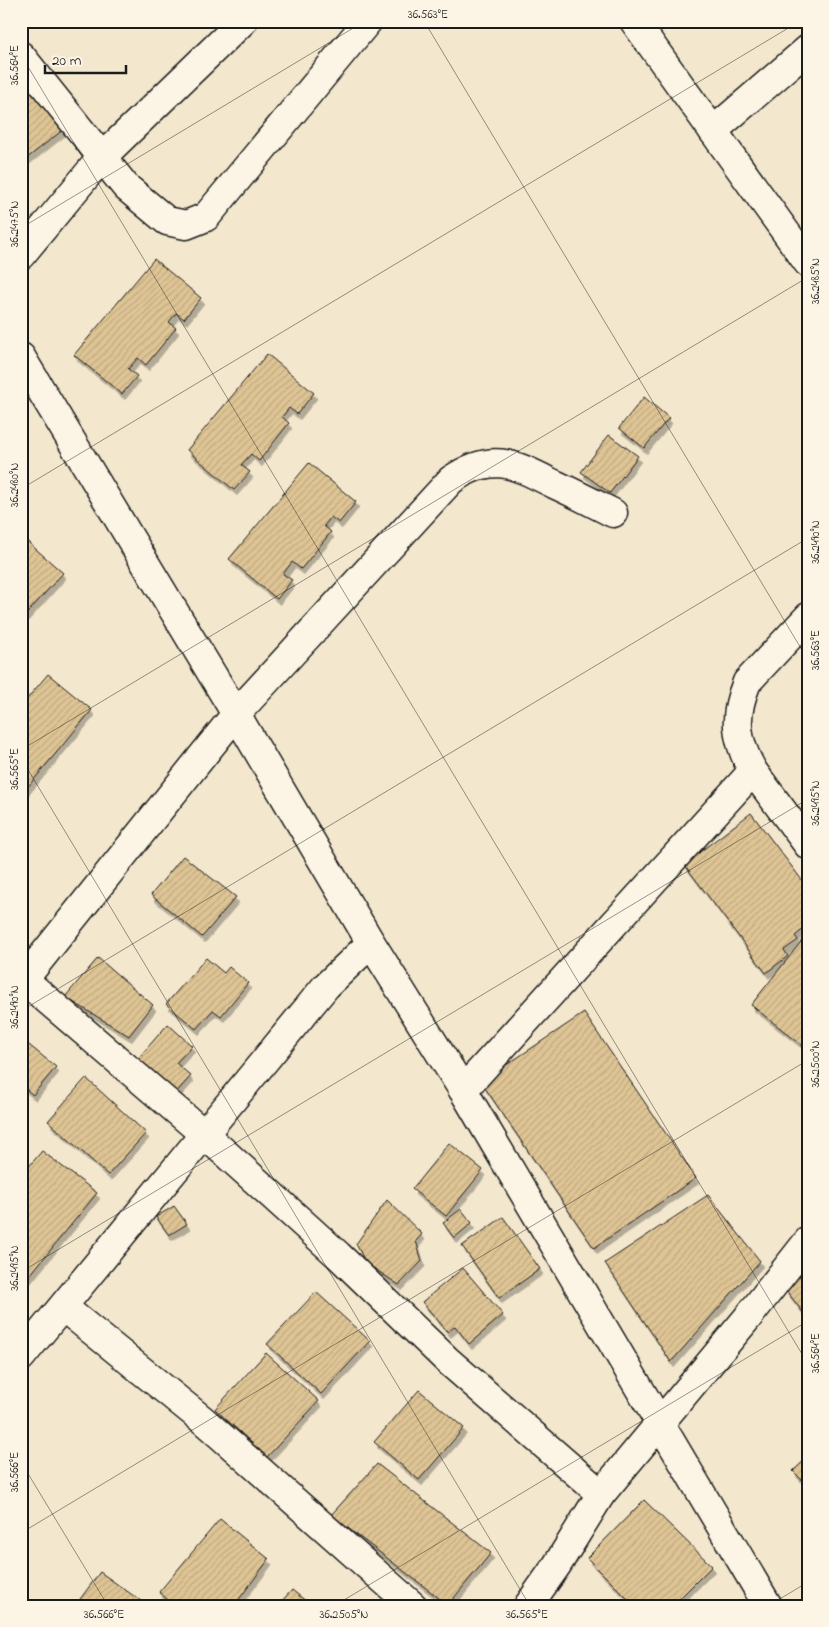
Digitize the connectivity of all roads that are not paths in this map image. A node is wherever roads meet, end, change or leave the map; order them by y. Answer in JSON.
{"nodes":[{"id":1,"x":243,"y":21,"type":"edge"},
{"id":2,"x":368,"y":21,"type":"edge"},
{"id":3,"x":634,"y":21,"type":"edge"},
{"id":4,"x":808,"y":50,"type":"edge"},
{"id":5,"x":21,"y":56,"type":"edge"},
{"id":6,"x":713,"y":131,"type":"junction"},
{"id":7,"x":102,"y":157,"type":"junction"},
{"id":8,"x":21,"y":256,"type":"edge"},
{"id":9,"x":808,"y":262,"type":"edge"},
{"id":10,"x":21,"y":357,"type":"edge"},
{"id":11,"x":613,"y":513,"type":"dead end"},
{"id":12,"x":808,"y":617,"type":"edge"},
{"id":13,"x":236,"y":714,"type":"junction"},
{"id":14,"x":753,"y":772,"type":"junction"},
{"id":15,"x":808,"y":845,"type":"edge"},
{"id":16,"x":371,"y":943,"type":"junction"},
{"id":17,"x":22,"y":982,"type":"edge"},
{"id":18,"x":462,"y":1090,"type":"junction"},
{"id":19,"x":204,"y":1134,"type":"junction"},
{"id":20,"x":808,"y":1241,"type":"edge"},
{"id":21,"x":63,"y":1307,"type":"junction"},
{"id":22,"x":21,"y":1358,"type":"edge"},
{"id":23,"x":660,"y":1422,"type":"junction"},
{"id":24,"x":601,"y":1494,"type":"junction"},
{"id":25,"x":412,"y":1606,"type":"edge"},
{"id":26,"x":528,"y":1606,"type":"edge"},
{"id":27,"x":768,"y":1606,"type":"edge"}],
"edges":[{"from":1,"to":7,"type":"street"},
{"from":2,"to":7,"type":"street"},
{"from":3,"to":6,"type":"street"},
{"from":4,"to":6,"type":"street"},
{"from":5,"to":7,"type":"street"},
{"from":6,"to":9,"type":"street"},
{"from":7,"to":8,"type":"street"},
{"from":10,"to":13,"type":"street"},
{"from":11,"to":13,"type":"street"},
{"from":12,"to":14,"type":"street"},
{"from":13,"to":16,"type":"street"},
{"from":13,"to":17,"type":"street"},
{"from":14,"to":15,"type":"street"},
{"from":14,"to":18,"type":"street"},
{"from":16,"to":18,"type":"street"},
{"from":16,"to":19,"type":"street"},
{"from":17,"to":19,"type":"street"},
{"from":18,"to":23,"type":"street"},
{"from":19,"to":21,"type":"street"},
{"from":19,"to":24,"type":"street"},
{"from":20,"to":23,"type":"street"},
{"from":21,"to":22,"type":"street"},
{"from":21,"to":25,"type":"street"},
{"from":23,"to":24,"type":"street"},
{"from":23,"to":27,"type":"street"},
{"from":24,"to":26,"type":"street"}]}
